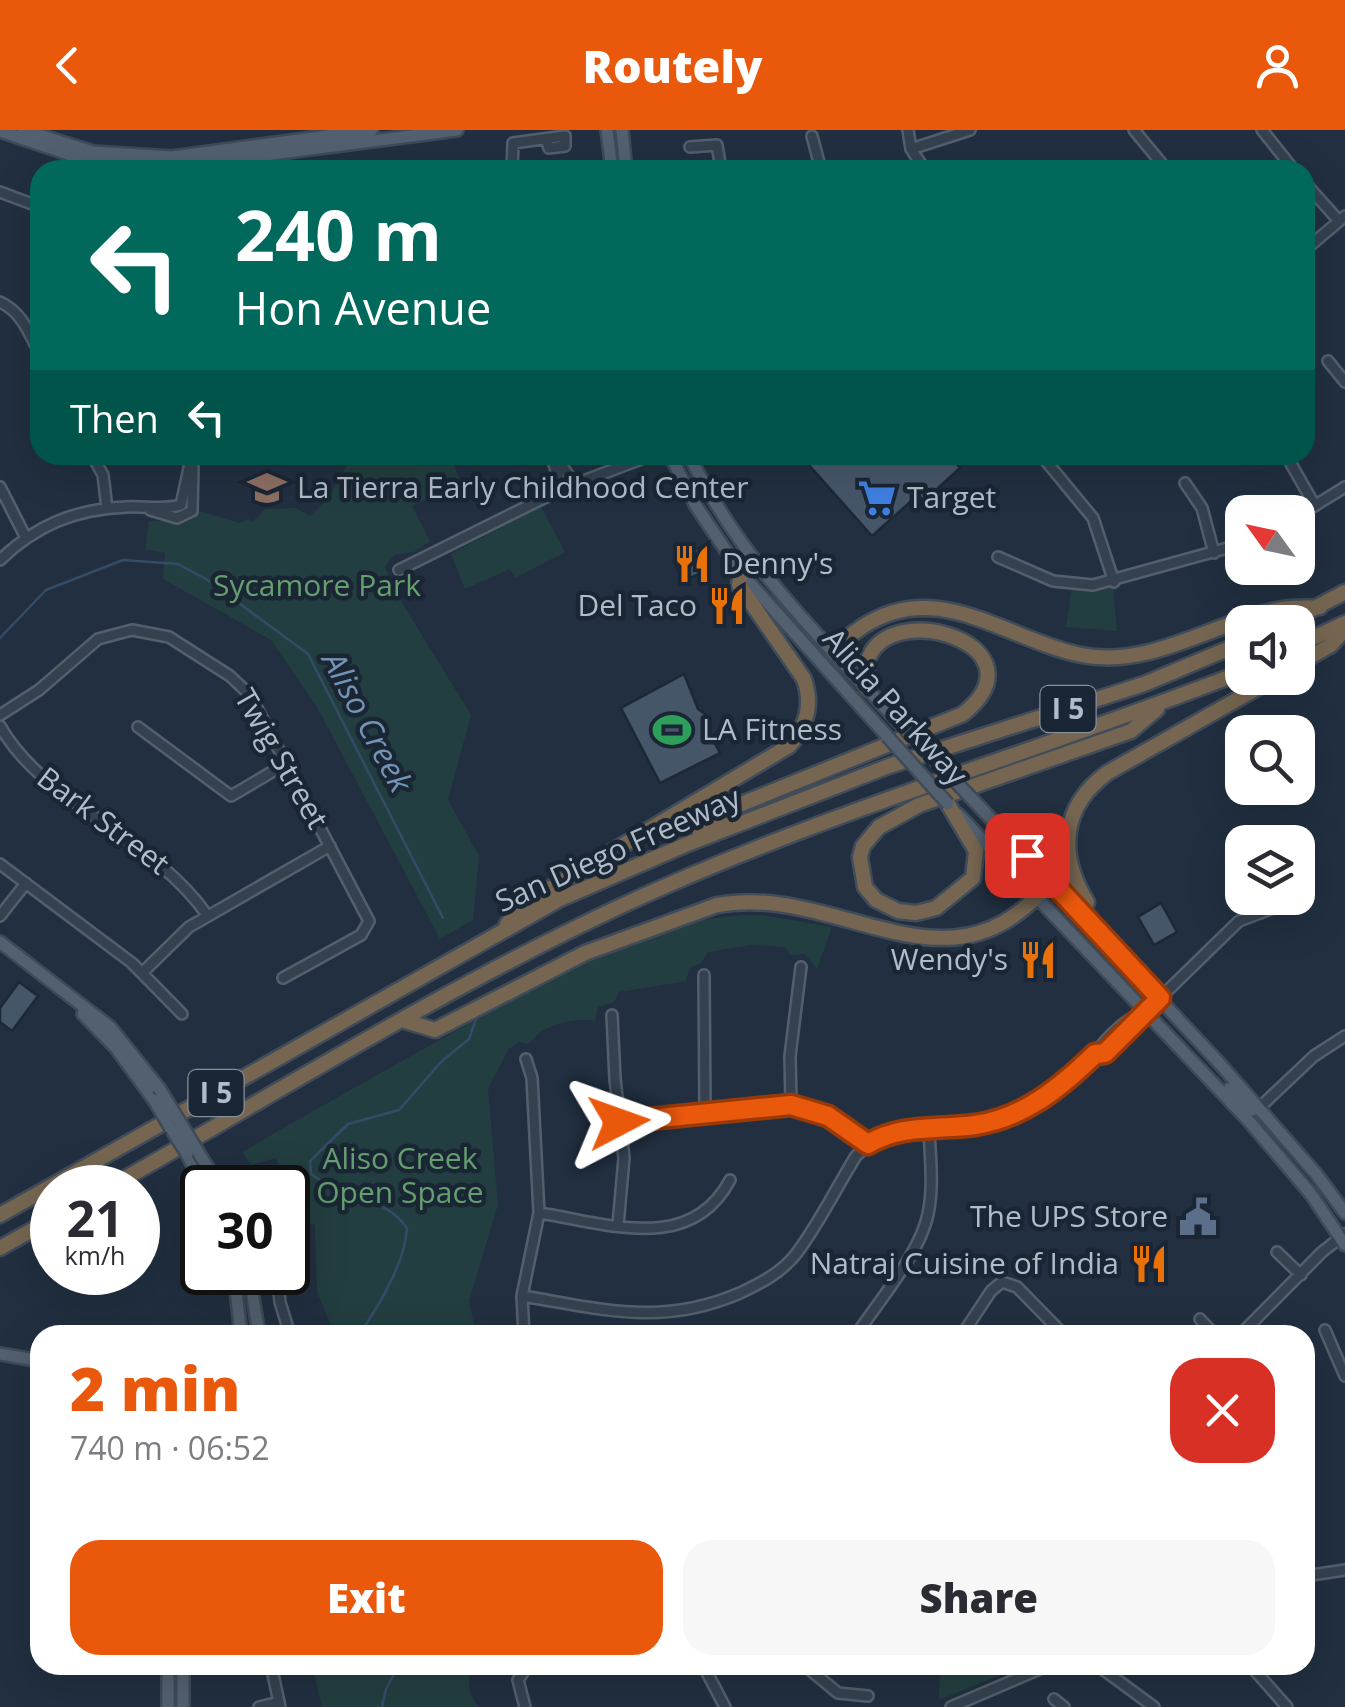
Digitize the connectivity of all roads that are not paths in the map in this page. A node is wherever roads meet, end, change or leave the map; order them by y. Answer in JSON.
{"nodes":[{"id":1,"x":23,"y":130,"type":"edge"},
{"id":2,"x":372,"y":130,"type":"edge"},
{"id":3,"x":456,"y":130,"type":"edge"},
{"id":4,"x":607,"y":130,"type":"edge"},
{"id":5,"x":622,"y":130,"type":"edge"},
{"id":6,"x":908,"y":130,"type":"edge"},
{"id":7,"x":970,"y":130,"type":"edge"},
{"id":8,"x":1134,"y":130,"type":"edge"},
{"id":9,"x":1262,"y":130,"type":"edge"},
{"id":10,"x":0,"y":131,"type":"edge"},
{"id":11,"x":812,"y":136,"type":"dead end"},
{"id":12,"x":328,"y":137,"type":"edge"},
{"id":13,"x":546,"y":139,"type":"dead end"},
{"id":14,"x":690,"y":148,"type":"dead end"},
{"id":15,"x":911,"y":150,"type":"junction"},
{"id":16,"x":86,"y":160,"type":"edge"},
{"id":17,"x":142,"y":160,"type":"edge"},
{"id":18,"x":200,"y":160,"type":"edge"},
{"id":19,"x":512,"y":160,"type":"edge"},
{"id":20,"x":611,"y":160,"type":"edge"},
{"id":21,"x":625,"y":160,"type":"edge"},
{"id":22,"x":719,"y":160,"type":"edge"},
{"id":23,"x":818,"y":160,"type":"edge"},
{"id":24,"x":918,"y":160,"type":"edge"},
{"id":25,"x":1159,"y":160,"type":"edge"},
{"id":26,"x":1286,"y":160,"type":"edge"},
{"id":27,"x":0,"y":192,"type":"edge"},
{"id":28,"x":1315,"y":193,"type":"edge"},
{"id":29,"x":30,"y":203,"type":"edge"},
{"id":30,"x":1342,"y":219,"type":"edge"},
{"id":31,"x":1315,"y":242,"type":"edge"},
{"id":32,"x":0,"y":302,"type":"edge"},
{"id":33,"x":30,"y":335,"type":"edge"},
{"id":34,"x":1328,"y":360,"type":"dead end"},
{"id":35,"x":1345,"y":382,"type":"edge"},
{"id":36,"x":97,"y":465,"type":"edge"},
{"id":37,"x":190,"y":465,"type":"edge"},
{"id":38,"x":192,"y":465,"type":"edge"},
{"id":39,"x":555,"y":465,"type":"edge"},
{"id":40,"x":560,"y":465,"type":"edge"},
{"id":41,"x":626,"y":465,"type":"edge"},
{"id":42,"x":675,"y":465,"type":"edge"},
{"id":43,"x":694,"y":465,"type":"edge"},
{"id":44,"x":1050,"y":465,"type":"edge"},
{"id":45,"x":1292,"y":465,"type":"edge"},
{"id":46,"x":1186,"y":483,"type":"dead end"},
{"id":47,"x":576,"y":484,"type":"junction"},
{"id":48,"x":0,"y":487,"type":"edge"},
{"id":49,"x":1345,"y":488,"type":"edge"},
{"id":50,"x":562,"y":489,"type":"junction"},
{"id":51,"x":1316,"y":506,"type":"joint"},
{"id":52,"x":142,"y":507,"type":"junction"},
{"id":53,"x":107,"y":508,"type":"junction"},
{"id":54,"x":25,"y":536,"type":"junction"},
{"id":55,"x":1225,"y":549,"type":"edge"},
{"id":56,"x":1214,"y":553,"type":"junction"},
{"id":57,"x":750,"y":557,"type":"junction"},
{"id":58,"x":998,"y":557,"type":"dead end"},
{"id":59,"x":0,"y":560,"type":"edge"},
{"id":60,"x":398,"y":570,"type":"dead end"},
{"id":61,"x":739,"y":570,"type":"junction"},
{"id":62,"x":1114,"y":582,"type":"junction"},
{"id":63,"x":1345,"y":592,"type":"edge"},
{"id":64,"x":1320,"y":607,"type":"junction"},
{"id":65,"x":1315,"y":609,"type":"edge"},
{"id":66,"x":1345,"y":626,"type":"edge"},
{"id":67,"x":1315,"y":638,"type":"edge"},
{"id":68,"x":836,"y":649,"type":"junction"},
{"id":69,"x":1225,"y":650,"type":"edge"},
{"id":70,"x":1315,"y":654,"type":"edge"},
{"id":71,"x":824,"y":666,"type":"junction"},
{"id":72,"x":1225,"y":679,"type":"edge"},
{"id":73,"x":868,"y":688,"type":"junction"},
{"id":74,"x":1245,"y":695,"type":"edge"},
{"id":75,"x":1163,"y":703,"type":"junction"},
{"id":76,"x":0,"y":715,"type":"edge"},
{"id":77,"x":0,"y":726,"type":"edge"},
{"id":78,"x":138,"y":727,"type":"dead end"},
{"id":79,"x":287,"y":764,"type":"junction"},
{"id":80,"x":948,"y":804,"type":"junction"},
{"id":81,"x":685,"y":845,"type":"junction"},
{"id":82,"x":330,"y":846,"type":"junction"},
{"id":83,"x":0,"y":864,"type":"edge"},
{"id":84,"x":1051,"y":880,"type":"junction"},
{"id":85,"x":26,"y":883,"type":"junction"},
{"id":86,"x":1039,"y":895,"type":"junction"},
{"id":87,"x":1082,"y":914,"type":"junction"},
{"id":88,"x":207,"y":915,"type":"junction"},
{"id":89,"x":1254,"y":915,"type":"edge"},
{"id":90,"x":0,"y":916,"type":"edge"},
{"id":91,"x":492,"y":937,"type":"junction"},
{"id":92,"x":0,"y":942,"type":"edge"},
{"id":93,"x":801,"y":967,"type":"dead end"},
{"id":94,"x":143,"y":972,"type":"junction"},
{"id":95,"x":704,"y":975,"type":"dead end"},
{"id":96,"x":283,"y":978,"type":"dead end"},
{"id":97,"x":1160,"y":998,"type":"junction"},
{"id":98,"x":1146,"y":1011,"type":"junction"},
{"id":99,"x":182,"y":1014,"type":"dead end"},
{"id":100,"x":612,"y":1015,"type":"dead end"},
{"id":101,"x":405,"y":1020,"type":"junction"},
{"id":102,"x":1345,"y":1036,"type":"edge"},
{"id":103,"x":1187,"y":1056,"type":"junction"},
{"id":104,"x":526,"y":1059,"type":"dead end"},
{"id":105,"x":791,"y":1105,"type":"junction"},
{"id":106,"x":1259,"y":1108,"type":"junction"},
{"id":107,"x":705,"y":1115,"type":"junction"},
{"id":108,"x":619,"y":1122,"type":"junction"},
{"id":109,"x":929,"y":1128,"type":"junction"},
{"id":110,"x":1256,"y":1129,"type":"junction"},
{"id":111,"x":868,"y":1144,"type":"junction"},
{"id":112,"x":149,"y":1165,"type":"edge"},
{"id":113,"x":199,"y":1165,"type":"edge"},
{"id":114,"x":1317,"y":1174,"type":"junction"},
{"id":115,"x":730,"y":1180,"type":"dead end"},
{"id":116,"x":540,"y":1213,"type":"junction"},
{"id":117,"x":1345,"y":1213,"type":"edge"},
{"id":118,"x":0,"y":1215,"type":"edge"},
{"id":119,"x":618,"y":1225,"type":"junction"},
{"id":120,"x":30,"y":1231,"type":"edge"},
{"id":121,"x":1344,"y":1239,"type":"edge"},
{"id":122,"x":0,"y":1248,"type":"edge"},
{"id":123,"x":1277,"y":1252,"type":"dead end"},
{"id":124,"x":1301,"y":1275,"type":"junction"},
{"id":125,"x":237,"y":1295,"type":"edge"},
{"id":126,"x":253,"y":1295,"type":"edge"},
{"id":127,"x":280,"y":1295,"type":"edge"},
{"id":128,"x":522,"y":1296,"type":"junction"},
{"id":129,"x":1200,"y":1320,"type":"dead end"},
{"id":130,"x":240,"y":1325,"type":"edge"},
{"id":131,"x":257,"y":1325,"type":"edge"},
{"id":132,"x":287,"y":1325,"type":"edge"},
{"id":133,"x":523,"y":1325,"type":"edge"},
{"id":134,"x":863,"y":1325,"type":"edge"},
{"id":135,"x":968,"y":1325,"type":"edge"},
{"id":136,"x":1054,"y":1325,"type":"edge"},
{"id":137,"x":1205,"y":1325,"type":"edge"},
{"id":138,"x":1250,"y":1325,"type":"edge"},
{"id":139,"x":1325,"y":1330,"type":"dead end"},
{"id":140,"x":0,"y":1354,"type":"edge"},
{"id":141,"x":30,"y":1359,"type":"edge"},
{"id":142,"x":1345,"y":1376,"type":"edge"},
{"id":143,"x":1345,"y":1570,"type":"edge"},
{"id":144,"x":1315,"y":1574,"type":"edge"},
{"id":145,"x":168,"y":1675,"type":"edge"},
{"id":146,"x":183,"y":1675,"type":"edge"},
{"id":147,"x":273,"y":1675,"type":"edge"},
{"id":148,"x":521,"y":1675,"type":"edge"},
{"id":149,"x":707,"y":1675,"type":"edge"},
{"id":150,"x":819,"y":1675,"type":"edge"},
{"id":151,"x":1026,"y":1675,"type":"edge"},
{"id":152,"x":1110,"y":1675,"type":"edge"},
{"id":153,"x":1259,"y":1675,"type":"edge"},
{"id":154,"x":868,"y":1696,"type":"dead end"},
{"id":155,"x":1054,"y":1699,"type":"dead end"},
{"id":156,"x":280,"y":1704,"type":"edge"},
{"id":157,"x":168,"y":1707,"type":"edge"},
{"id":158,"x":183,"y":1707,"type":"edge"},
{"id":159,"x":259,"y":1707,"type":"edge"},
{"id":160,"x":525,"y":1707,"type":"edge"},
{"id":161,"x":725,"y":1707,"type":"edge"},
{"id":162,"x":951,"y":1707,"type":"edge"},
{"id":163,"x":1064,"y":1707,"type":"edge"},
{"id":164,"x":1154,"y":1707,"type":"edge"},
{"id":165,"x":1287,"y":1707,"type":"edge"}],
"edges":[{"from":1,"to":17,"type":"main road"},
{"from":2,"to":12,"type":"main road"},
{"from":3,"to":12,"type":"main road"},
{"from":4,"to":20,"type":"main road"},
{"from":5,"to":21,"type":"main road"},
{"from":6,"to":15,"type":"street"},
{"from":7,"to":15,"type":"street"},
{"from":8,"to":25,"type":"street"},
{"from":9,"to":26,"type":"street"},
{"from":10,"to":16,"type":"main road"},
{"from":11,"to":23,"type":"street"},
{"from":12,"to":18,"type":"main road"},
{"from":13,"to":19,"type":"street"},
{"from":14,"to":22,"type":"street"},
{"from":15,"to":24,"type":"street"},
{"from":27,"to":29,"type":"street"},
{"from":28,"to":30,"type":"street"},
{"from":30,"to":31,"type":"street"},
{"from":32,"to":33,"type":"street"},
{"from":34,"to":35,"type":"street"},
{"from":36,"to":53,"type":"street"},
{"from":37,"to":52,"type":"street"},
{"from":38,"to":52,"type":"street"},
{"from":39,"to":50,"type":"street"},
{"from":40,"to":47,"type":"street"},
{"from":41,"to":47,"type":"street"},
{"from":42,"to":61,"type":"main road","name":"Alicia Parkway"},
{"from":43,"to":57,"type":"main road","name":"Alicia Parkway"},
{"from":44,"to":62,"type":"street"},
{"from":45,"to":51,"type":"street"},
{"from":46,"to":56,"type":"street"},
{"from":47,"to":50,"type":"street"},
{"from":48,"to":54,"type":"street"},
{"from":49,"to":51,"type":"street"},
{"from":50,"to":60,"type":"street"},
{"from":52,"to":53,"type":"street"},
{"from":53,"to":54,"type":"street"},
{"from":54,"to":59,"type":"street"},
{"from":55,"to":56,"type":"street"},
{"from":56,"to":62,"type":"street"},
{"from":57,"to":61,"type":"main road"},
{"from":57,"to":68,"type":"main road","name":"Alicia Parkway"},
{"from":58,"to":62,"type":"street"},
{"from":61,"to":71,"type":"main road","name":"Alicia Parkway"},
{"from":61,"to":91,"type":"highway"},
{"from":63,"to":64,"type":"highway"},
{"from":64,"to":65,"type":"highway"},
{"from":64,"to":68,"type":"highway"},
{"from":66,"to":67,"type":"highway"},
{"from":66,"to":70,"type":"highway"},
{"from":68,"to":71,"type":"main road"},
{"from":68,"to":73,"type":"main road","name":"Alicia Parkway"},
{"from":69,"to":81,"type":"highway","name":"San Diego Freeway","number":"I 5"},
{"from":71,"to":80,"type":"main road","name":"Alicia Parkway","bridge":true},
{"from":72,"to":75,"type":"highway","name":"San Diego Freeway","number":"I 5"},
{"from":73,"to":81,"type":"highway"},
{"from":73,"to":84,"type":"main road","name":"Alicia Parkway","bridge":true},
{"from":74,"to":87,"type":"highway"},
{"from":75,"to":80,"type":"highway"},
{"from":75,"to":101,"type":"highway","name":"San Diego Freeway","number":"I 5"},
{"from":76,"to":79,"type":"street","name":"Twig Street"},
{"from":77,"to":88,"type":"street","name":"Bark Street"},
{"from":78,"to":79,"type":"street"},
{"from":79,"to":82,"type":"street","name":"Twig Street"},
{"from":80,"to":86,"type":"main road","name":"Alicia Parkway"},
{"from":81,"to":91,"type":"highway","name":"San Diego Freeway","number":"I 5"},
{"from":82,"to":88,"type":"street"},
{"from":82,"to":96,"type":"street","name":"Twig Street"},
{"from":83,"to":85,"type":"street"},
{"from":84,"to":86,"type":"highway"},
{"from":84,"to":87,"type":"main road","name":"Alicia Parkway"},
{"from":85,"to":90,"type":"street"},
{"from":85,"to":94,"type":"street"},
{"from":86,"to":98,"type":"main road","name":"Alicia Parkway"},
{"from":86,"to":101,"type":"highway"},
{"from":87,"to":97,"type":"main road","name":"Alicia Parkway"},
{"from":88,"to":94,"type":"street"},
{"from":89,"to":97,"type":"street"},
{"from":91,"to":118,"type":"highway","name":"San Diego Freeway","number":"I 5"},
{"from":92,"to":113,"type":"main road","bridge":true},
{"from":93,"to":105,"type":"street"},
{"from":94,"to":99,"type":"street"},
{"from":95,"to":107,"type":"street"},
{"from":97,"to":98,"type":"main road"},
{"from":97,"to":106,"type":"main road","name":"Alicia Parkway"},
{"from":98,"to":103,"type":"main road","name":"Alicia Parkway"},
{"from":98,"to":109,"type":"street"},
{"from":100,"to":108,"type":"street"},
{"from":101,"to":112,"type":"highway","name":"San Diego Freeway","number":"I 5"},
{"from":102,"to":106,"type":"street"},
{"from":103,"to":106,"type":"main road"},
{"from":103,"to":110,"type":"main road","name":"Alicia Parkway"},
{"from":104,"to":116,"type":"street"},
{"from":105,"to":107,"type":"street"},
{"from":105,"to":111,"type":"street"},
{"from":106,"to":114,"type":"main road","name":"Alicia Parkway"},
{"from":107,"to":108,"type":"street"},
{"from":108,"to":119,"type":"street"},
{"from":109,"to":111,"type":"street"},
{"from":109,"to":134,"type":"street"},
{"from":110,"to":114,"type":"main road"},
{"from":110,"to":121,"type":"main road","name":"Alicia Parkway"},
{"from":111,"to":128,"type":"street"},
{"from":114,"to":117,"type":"main road","name":"Alicia Parkway"},
{"from":115,"to":119,"type":"street"},
{"from":116,"to":119,"type":"street"},
{"from":116,"to":128,"type":"street"},
{"from":120,"to":122,"type":"highway"},
{"from":121,"to":124,"type":"street"},
{"from":123,"to":124,"type":"street"},
{"from":124,"to":138,"type":"street"},
{"from":125,"to":130,"type":"main road"},
{"from":126,"to":131,"type":"main road"},
{"from":127,"to":132,"type":"street"},
{"from":128,"to":133,"type":"street"},
{"from":129,"to":137,"type":"street"},
{"from":135,"to":136,"type":"street"},
{"from":139,"to":142,"type":"street"},
{"from":140,"to":141,"type":"main road"},
{"from":143,"to":144,"type":"street"},
{"from":145,"to":157,"type":"main road"},
{"from":146,"to":158,"type":"main road"},
{"from":147,"to":156,"type":"street"},
{"from":148,"to":160,"type":"street"},
{"from":149,"to":161,"type":"street"},
{"from":150,"to":154,"type":"street"},
{"from":151,"to":162,"type":"street"},
{"from":152,"to":164,"type":"street"},
{"from":153,"to":165,"type":"street"},
{"from":155,"to":163,"type":"street"},
{"from":156,"to":159,"type":"street"}]}
